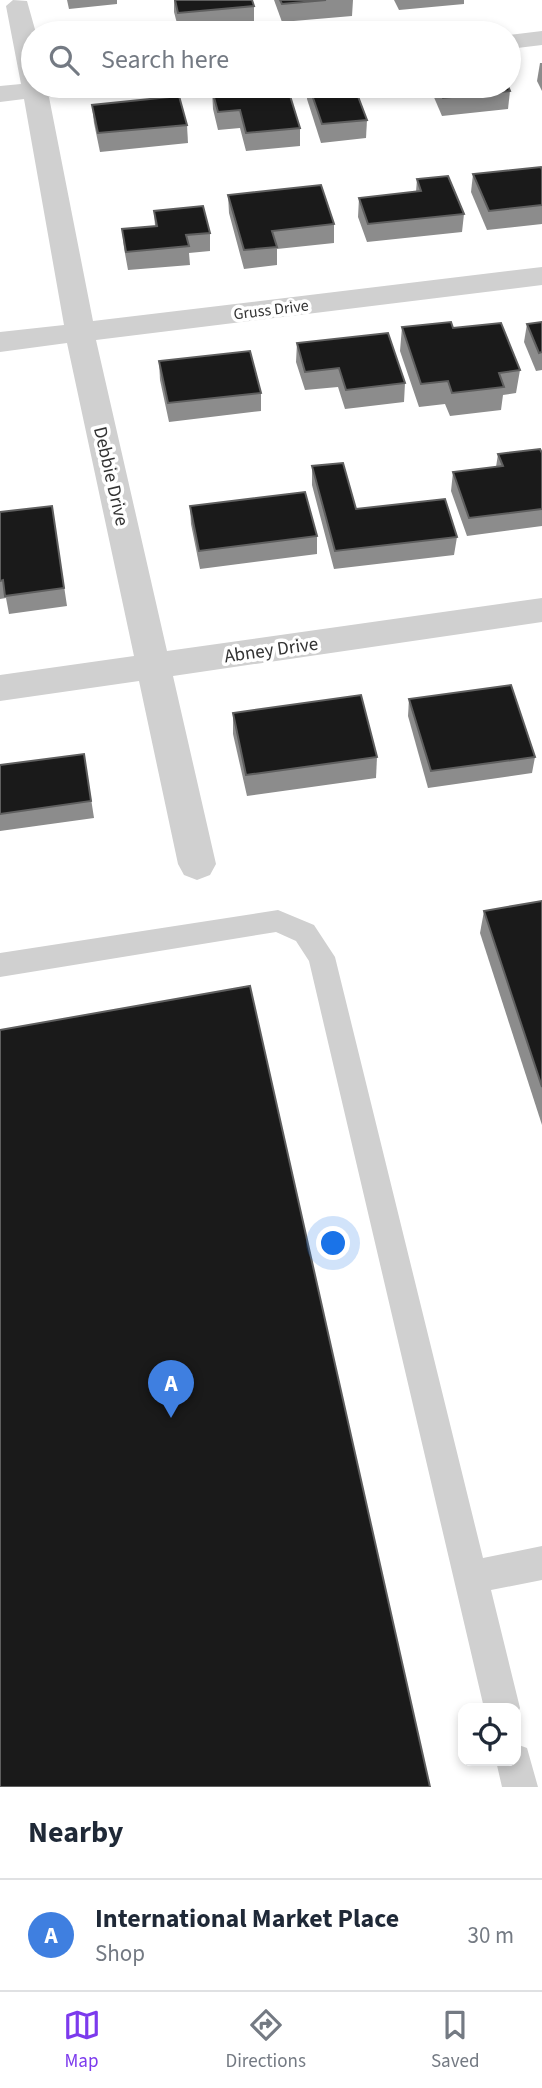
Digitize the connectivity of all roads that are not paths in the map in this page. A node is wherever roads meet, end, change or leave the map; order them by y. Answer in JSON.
{"nodes":[{"id":1,"x":18,"y":6,"type":"dead end"},
{"id":2,"x":21,"y":21,"type":"edge"},
{"id":3,"x":542,"y":38,"type":"edge"},
{"id":4,"x":521,"y":41,"type":"edge"},
{"id":5,"x":21,"y":89,"type":"edge"},
{"id":6,"x":0,"y":94,"type":"edge"},
{"id":7,"x":36,"y":98,"type":"edge"},
{"id":8,"x":542,"y":276,"type":"edge"},
{"id":9,"x":80,"y":332,"type":"junction"},
{"id":10,"x":0,"y":342,"type":"edge"},
{"id":11,"x":542,"y":610,"type":"edge"},
{"id":12,"x":154,"y":666,"type":"junction"},
{"id":13,"x":0,"y":688,"type":"edge"},
{"id":14,"x":197,"y":864,"type":"dead end"},
{"id":15,"x":0,"y":965,"type":"edge"},
{"id":16,"x":542,"y":1563,"type":"edge"},
{"id":17,"x":470,"y":1577,"type":"junction"},
{"id":18,"x":501,"y":1703,"type":"edge"},
{"id":19,"x":515,"y":1766,"type":"edge"},
{"id":20,"x":520,"y":1787,"type":"edge"}],
"edges":[{"from":1,"to":2,"type":"street","name":"Debbie Drive"},
{"from":3,"to":4,"type":"street"},
{"from":5,"to":6,"type":"street"},
{"from":7,"to":9,"type":"street","name":"Debbie Drive"},
{"from":8,"to":9,"type":"street","name":"Gruss Drive"},
{"from":9,"to":10,"type":"street","name":"Gruss Drive"},
{"from":9,"to":12,"type":"street","name":"Debbie Drive"},
{"from":11,"to":12,"type":"street","name":"Abney Drive"},
{"from":12,"to":13,"type":"street","name":"Abney Drive"},
{"from":12,"to":14,"type":"street","name":"Debbie Drive"},
{"from":15,"to":17,"type":"lane"},
{"from":16,"to":17,"type":"lane"},
{"from":17,"to":18,"type":"lane"},
{"from":19,"to":20,"type":"lane"}]}
